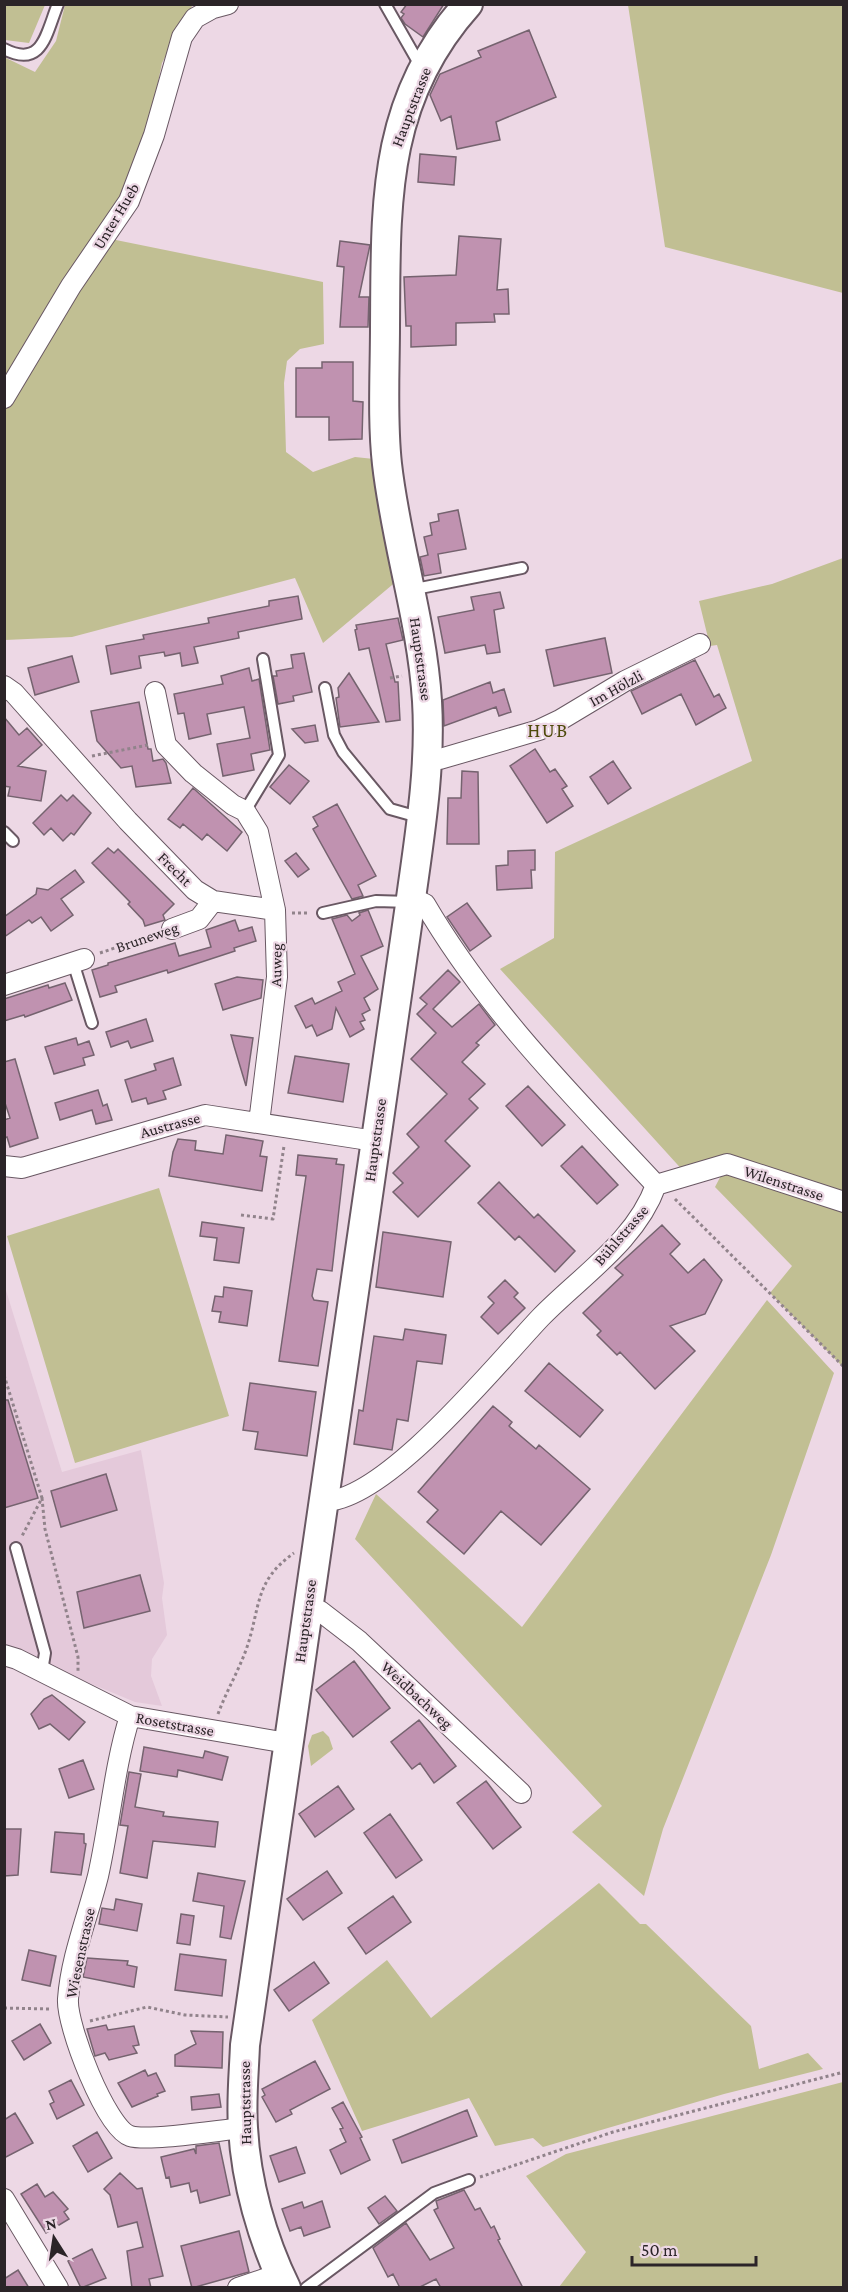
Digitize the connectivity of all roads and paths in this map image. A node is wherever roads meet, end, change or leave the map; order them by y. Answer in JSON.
{"nodes":[{"id":1,"x":58,"y":4,"type":"edge"},
{"id":2,"x":386,"y":4,"type":"edge"},
{"id":3,"x":468,"y":4,"type":"edge"},
{"id":4,"x":215,"y":6,"type":"edge"},
{"id":5,"x":4,"y":49,"type":"edge"},
{"id":6,"x":423,"y":70,"type":"junction"},
{"id":7,"x":4,"y":398,"type":"edge"},
{"id":8,"x":522,"y":568,"type":"dead end"},
{"id":9,"x":410,"y":590,"type":"junction"},
{"id":10,"x":700,"y":644,"type":"dead end"},
{"id":11,"x":262,"y":659,"type":"dead end"},
{"id":12,"x":401,"y":676,"type":"dead end"},
{"id":13,"x":390,"y":678,"type":"dead end"},
{"id":14,"x":4,"y":686,"type":"edge"},
{"id":15,"x":325,"y":688,"type":"dead end"},
{"id":16,"x":155,"y":692,"type":"dead end"},
{"id":17,"x":164,"y":741,"type":"junction"},
{"id":18,"x":427,"y":758,"type":"junction"},
{"id":19,"x":76,"y":762,"type":"junction"},
{"id":20,"x":245,"y":811,"type":"junction"},
{"id":21,"x":422,"y":818,"type":"junction"},
{"id":22,"x":4,"y":832,"type":"edge"},
{"id":23,"x":13,"y":841,"type":"dead end"},
{"id":24,"x":410,"y":900,"type":"junction"},
{"id":25,"x":213,"y":901,"type":"junction"},
{"id":26,"x":275,"y":910,"type":"junction"},
{"id":27,"x":323,"y":913,"type":"joint"},
{"id":28,"x":172,"y":929,"type":"joint"},
{"id":29,"x":79,"y":960,"type":"junction"},
{"id":30,"x":4,"y":985,"type":"edge"},
{"id":31,"x":92,"y":1023,"type":"dead end"},
{"id":32,"x":259,"y":1123,"type":"junction"},
{"id":33,"x":287,"y":1128,"type":"junction"},
{"id":34,"x":375,"y":1141,"type":"junction"},
{"id":35,"x":4,"y":1166,"type":"edge"},
{"id":36,"x":656,"y":1185,"type":"junction"},
{"id":37,"x":843,"y":1202,"type":"edge"},
{"id":38,"x":241,"y":1215,"type":"dead end"},
{"id":39,"x":843,"y":1367,"type":"edge"},
{"id":40,"x":4,"y":1375,"type":"edge"},
{"id":41,"x":42,"y":1498,"type":"junction"},
{"id":42,"x":322,"y":1502,"type":"junction"},
{"id":43,"x":16,"y":1548,"type":"joint"},
{"id":44,"x":315,"y":1550,"type":"junction"},
{"id":45,"x":307,"y":1608,"type":"junction"},
{"id":46,"x":4,"y":1655,"type":"edge"},
{"id":47,"x":42,"y":1671,"type":"junction"},
{"id":48,"x":70,"y":1686,"type":"junction"},
{"id":49,"x":130,"y":1716,"type":"junction"},
{"id":50,"x":214,"y":1731,"type":"junction"},
{"id":51,"x":287,"y":1743,"type":"junction"},
{"id":52,"x":521,"y":1793,"type":"dead end"},
{"id":53,"x":4,"y":2008,"type":"edge"},
{"id":54,"x":51,"y":2010,"type":"dead end"},
{"id":55,"x":248,"y":2018,"type":"junction"},
{"id":56,"x":71,"y":2025,"type":"junction"},
{"id":57,"x":843,"y":2072,"type":"edge"},
{"id":58,"x":243,"y":2128,"type":"junction"},
{"id":59,"x":469,"y":2180,"type":"joint"},
{"id":60,"x":4,"y":2199,"type":"edge"},
{"id":61,"x":282,"y":2281,"type":"edge"},
{"id":62,"x":58,"y":2288,"type":"edge"},
{"id":63,"x":238,"y":2288,"type":"edge"},
{"id":64,"x":306,"y":2288,"type":"edge"}],
"edges":[{"from":1,"to":5,"type":"lane"},
{"from":2,"to":6,"type":"lane"},
{"from":3,"to":6,"type":"street","name":"Hauptstrasse"},
{"from":4,"to":7,"type":"street","name":"Unter Hueb"},
{"from":6,"to":9,"type":"street","name":"Hauptstrasse"},
{"from":8,"to":9,"type":"lane"},
{"from":9,"to":18,"type":"street","name":"Hauptstrasse"},
{"from":10,"to":18,"type":"street","name":"Im Hölzli"},
{"from":11,"to":20,"type":"lane"},
{"from":12,"to":13,"type":"path"},
{"from":14,"to":19,"type":"street","name":"Frecht"},
{"from":15,"to":21,"type":"lane"},
{"from":16,"to":17,"type":"street"},
{"from":17,"to":19,"type":"path"},
{"from":17,"to":20,"type":"street","name":"Auweg"},
{"from":18,"to":21,"type":"street","name":"Hauptstrasse"},
{"from":19,"to":25,"type":"street","name":"Frecht"},
{"from":20,"to":26,"type":"street","name":"Auweg"},
{"from":21,"to":24,"type":"street","name":"Hauptstrasse"},
{"from":22,"to":23,"type":"lane"},
{"from":24,"to":27,"type":"lane"},
{"from":24,"to":34,"type":"street","name":"Hauptstrasse"},
{"from":24,"to":36,"type":"street","name":"Bühlstrasse"},
{"from":25,"to":26,"type":"street","name":"Frecht"},
{"from":25,"to":28,"type":"street","name":"Bruneweg"},
{"from":26,"to":27,"type":"path"},
{"from":26,"to":32,"type":"street","name":"Auweg"},
{"from":28,"to":29,"type":"path","name":"Bruneweg"},
{"from":29,"to":30,"type":"street"},
{"from":29,"to":31,"type":"lane"},
{"from":32,"to":33,"type":"street","name":"Austrasse"},
{"from":32,"to":35,"type":"street","name":"Austrasse"},
{"from":33,"to":34,"type":"street","name":"Austrasse"},
{"from":33,"to":38,"type":"path"},
{"from":34,"to":42,"type":"street","name":"Hauptstrasse"},
{"from":36,"to":37,"type":"street","name":"Wilenstrasse"},
{"from":36,"to":39,"type":"path"},
{"from":36,"to":42,"type":"street","name":"Bühlstrasse"},
{"from":40,"to":41,"type":"path"},
{"from":41,"to":43,"type":"path"},
{"from":41,"to":48,"type":"path"},
{"from":42,"to":44,"type":"street","name":"Hauptstrasse"},
{"from":43,"to":47,"type":"lane"},
{"from":44,"to":45,"type":"street","name":"Hauptstrasse"},
{"from":44,"to":50,"type":"path"},
{"from":45,"to":51,"type":"street","name":"Hauptstrasse"},
{"from":45,"to":52,"type":"street","name":"Weidbachweg"},
{"from":46,"to":47,"type":"street","name":"Rosetstrasse"},
{"from":47,"to":48,"type":"street","name":"Rosetstrasse"},
{"from":48,"to":49,"type":"street","name":"Rosetstrasse"},
{"from":49,"to":50,"type":"street","name":"Rosetstrasse"},
{"from":49,"to":56,"type":"street","name":"Wiesenstrasse"},
{"from":50,"to":51,"type":"street","name":"Rosetstrasse"},
{"from":51,"to":55,"type":"street","name":"Hauptstrasse"},
{"from":53,"to":54,"type":"path"},
{"from":55,"to":56,"type":"path"},
{"from":55,"to":58,"type":"street","name":"Hauptstrasse"},
{"from":56,"to":58,"type":"street","name":"Wiesenstrasse"},
{"from":57,"to":59,"type":"path"},
{"from":58,"to":61,"type":"street","name":"Hauptstrasse"},
{"from":59,"to":64,"type":"lane"},
{"from":60,"to":62,"type":"street"},
{"from":61,"to":63,"type":"street"}]}
